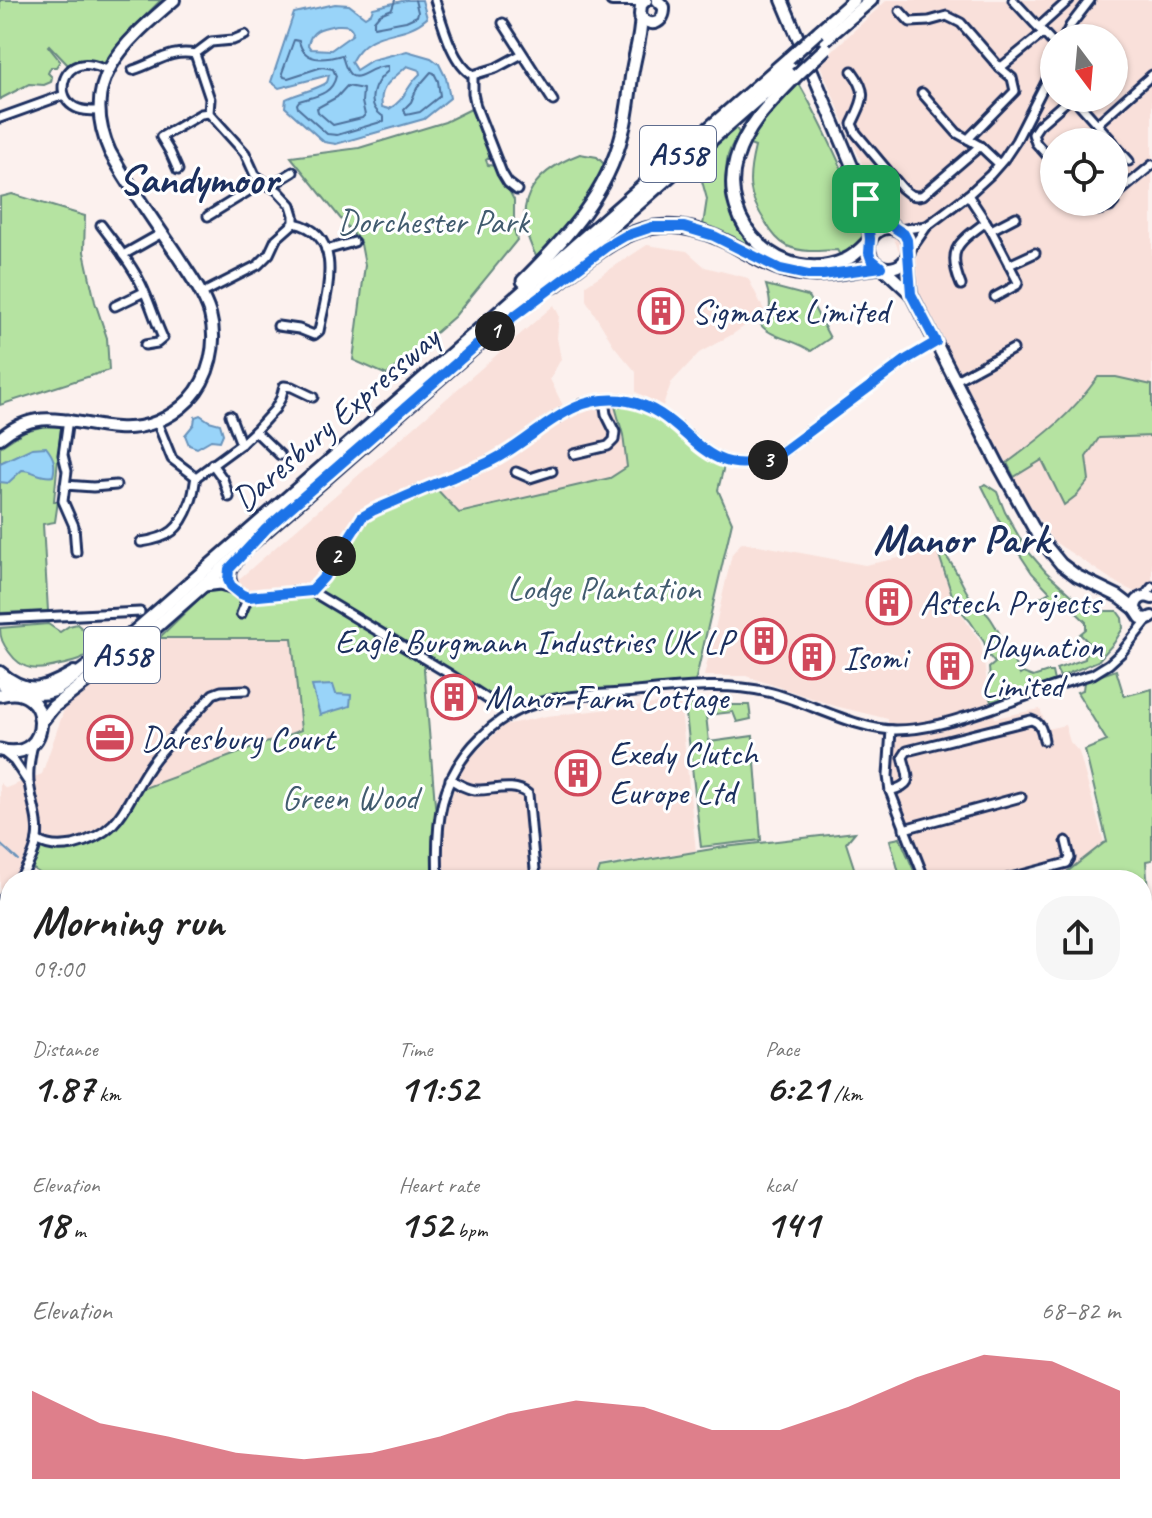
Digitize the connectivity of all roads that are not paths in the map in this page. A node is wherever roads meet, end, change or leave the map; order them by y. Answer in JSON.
{"nodes":[{"id":1,"x":174,"y":0,"type":"edge"},
{"id":2,"x":435,"y":0,"type":"edge"},
{"id":3,"x":612,"y":0,"type":"edge"},
{"id":4,"x":646,"y":0,"type":"edge"},
{"id":5,"x":657,"y":0,"type":"edge"},
{"id":6,"x":782,"y":0,"type":"edge"},
{"id":7,"x":871,"y":0,"type":"edge"},
{"id":8,"x":1013,"y":0,"type":"edge"},
{"id":9,"x":1069,"y":0,"type":"edge"},
{"id":10,"x":1090,"y":0,"type":"edge"},
{"id":11,"x":666,"y":6,"type":"edge"},
{"id":12,"x":856,"y":6,"type":"edge"},
{"id":13,"x":900,"y":11,"type":"dead end"},
{"id":14,"x":641,"y":17,"type":"junction"},
{"id":15,"x":503,"y":23,"type":"dead end"},
{"id":16,"x":1047,"y":24,"type":"edge"},
{"id":17,"x":1072,"y":24,"type":"edge"},
{"id":18,"x":1040,"y":31,"type":"joint"},
{"id":19,"x":245,"y":35,"type":"dead end"},
{"id":20,"x":823,"y":40,"type":"junction"},
{"id":21,"x":195,"y":54,"type":"junction"},
{"id":22,"x":522,"y":54,"type":"junction"},
{"id":23,"x":793,"y":67,"type":"junction"},
{"id":24,"x":1000,"y":68,"type":"junction"},
{"id":25,"x":107,"y":70,"type":"junction"},
{"id":26,"x":133,"y":70,"type":"dead end"},
{"id":27,"x":852,"y":71,"type":"dead end"},
{"id":28,"x":473,"y":75,"type":"junction"},
{"id":29,"x":1152,"y":75,"type":"edge"},
{"id":30,"x":922,"y":93,"type":"dead end"},
{"id":31,"x":64,"y":95,"type":"junction"},
{"id":32,"x":1040,"y":100,"type":"edge"},
{"id":33,"x":553,"y":101,"type":"dead end"},
{"id":34,"x":99,"y":111,"type":"junction"},
{"id":35,"x":1055,"y":112,"type":"edge"},
{"id":36,"x":1085,"y":112,"type":"edge"},
{"id":37,"x":209,"y":113,"type":"junction"},
{"id":38,"x":0,"y":118,"type":"edge"},
{"id":39,"x":1097,"y":124,"type":"junction"},
{"id":40,"x":1100,"y":128,"type":"edge"},
{"id":41,"x":968,"y":139,"type":"junction"},
{"id":42,"x":980,"y":146,"type":"junction"},
{"id":43,"x":1040,"y":147,"type":"edge"},
{"id":44,"x":999,"y":164,"type":"junction"},
{"id":45,"x":1152,"y":165,"type":"edge"},
{"id":46,"x":178,"y":170,"type":"dead end"},
{"id":47,"x":293,"y":172,"type":"dead end"},
{"id":48,"x":261,"y":181,"type":"junction"},
{"id":49,"x":1128,"y":184,"type":"edge"},
{"id":50,"x":270,"y":186,"type":"junction"},
{"id":51,"x":517,"y":190,"type":"dead end"},
{"id":52,"x":968,"y":195,"type":"junction"},
{"id":53,"x":866,"y":199,"type":"junction"},
{"id":54,"x":208,"y":216,"type":"dead end"},
{"id":55,"x":1016,"y":217,"type":"dead end"},
{"id":56,"x":294,"y":223,"type":"junction"},
{"id":57,"x":101,"y":225,"type":"dead end"},
{"id":58,"x":927,"y":226,"type":"junction"},
{"id":59,"x":988,"y":226,"type":"junction"},
{"id":60,"x":897,"y":229,"type":"junction"},
{"id":61,"x":162,"y":233,"type":"junction"},
{"id":62,"x":870,"y":240,"type":"junction"},
{"id":63,"x":354,"y":242,"type":"dead end"},
{"id":64,"x":326,"y":250,"type":"junction"},
{"id":65,"x":1035,"y":253,"type":"dead end"},
{"id":66,"x":908,"y":254,"type":"junction"},
{"id":67,"x":123,"y":255,"type":"junction"},
{"id":68,"x":1009,"y":265,"type":"junction"},
{"id":69,"x":882,"y":267,"type":"junction"},
{"id":70,"x":961,"y":285,"type":"dead end"},
{"id":71,"x":144,"y":292,"type":"junction"},
{"id":72,"x":201,"y":294,"type":"junction"},
{"id":73,"x":911,"y":294,"type":"junction"},
{"id":74,"x":995,"y":297,"type":"dead end"},
{"id":75,"x":115,"y":306,"type":"dead end"},
{"id":76,"x":278,"y":326,"type":"dead end"},
{"id":77,"x":485,"y":338,"type":"junction"},
{"id":78,"x":936,"y":342,"type":"junction"},
{"id":79,"x":145,"y":345,"type":"dead end"},
{"id":80,"x":1013,"y":349,"type":"dead end"},
{"id":81,"x":443,"y":360,"type":"junction"},
{"id":82,"x":956,"y":380,"type":"junction"},
{"id":83,"x":313,"y":397,"type":"dead end"},
{"id":84,"x":604,"y":400,"type":"junction"},
{"id":85,"x":230,"y":415,"type":"dead end"},
{"id":86,"x":68,"y":419,"type":"junction"},
{"id":87,"x":157,"y":422,"type":"junction"},
{"id":88,"x":255,"y":431,"type":"junction"},
{"id":89,"x":0,"y":438,"type":"edge"},
{"id":90,"x":241,"y":444,"type":"junction"},
{"id":91,"x":574,"y":454,"type":"dead end"},
{"id":92,"x":280,"y":455,"type":"dead end"},
{"id":93,"x":212,"y":464,"type":"junction"},
{"id":94,"x":552,"y":471,"type":"dead end"},
{"id":95,"x":516,"y":472,"type":"dead end"},
{"id":96,"x":196,"y":477,"type":"junction"},
{"id":97,"x":65,"y":485,"type":"junction"},
{"id":98,"x":116,"y":485,"type":"dead end"},
{"id":99,"x":229,"y":497,"type":"dead end"},
{"id":100,"x":266,"y":529,"type":"junction"},
{"id":101,"x":141,"y":542,"type":"dead end"},
{"id":102,"x":76,"y":552,"type":"dead end"},
{"id":103,"x":202,"y":586,"type":"junction"},
{"id":104,"x":231,"y":586,"type":"junction"},
{"id":105,"x":1152,"y":587,"type":"edge"},
{"id":106,"x":311,"y":591,"type":"junction"},
{"id":107,"x":1118,"y":596,"type":"junction"},
{"id":108,"x":248,"y":597,"type":"junction"},
{"id":109,"x":1146,"y":598,"type":"edge"},
{"id":110,"x":1135,"y":611,"type":"junction"},
{"id":111,"x":140,"y":612,"type":"dead end"},
{"id":112,"x":241,"y":614,"type":"dead end"},
{"id":113,"x":1151,"y":618,"type":"edge"},
{"id":114,"x":0,"y":619,"type":"edge"},
{"id":115,"x":1133,"y":636,"type":"junction"},
{"id":116,"x":110,"y":651,"type":"junction"},
{"id":117,"x":0,"y":672,"type":"edge"},
{"id":118,"x":0,"y":682,"type":"edge"},
{"id":119,"x":246,"y":690,"type":"dead end"},
{"id":120,"x":18,"y":693,"type":"junction"},
{"id":121,"x":0,"y":695,"type":"edge"},
{"id":122,"x":492,"y":702,"type":"dead end"},
{"id":123,"x":41,"y":722,"type":"junction"},
{"id":124,"x":891,"y":730,"type":"junction"},
{"id":125,"x":1044,"y":740,"type":"dead end"},
{"id":126,"x":34,"y":742,"type":"junction"},
{"id":127,"x":2,"y":751,"type":"edge"},
{"id":128,"x":450,"y":779,"type":"junction"},
{"id":129,"x":30,"y":784,"type":"junction"},
{"id":130,"x":890,"y":791,"type":"junction"},
{"id":131,"x":1021,"y":797,"type":"dead end"},
{"id":132,"x":904,"y":829,"type":"junction"},
{"id":133,"x":37,"y":840,"type":"junction"},
{"id":134,"x":1066,"y":841,"type":"dead end"},
{"id":135,"x":25,"y":870,"type":"edge"},
{"id":136,"x":438,"y":870,"type":"edge"},
{"id":137,"x":535,"y":870,"type":"edge"},
{"id":138,"x":921,"y":870,"type":"edge"},
{"id":139,"x":1041,"y":870,"type":"edge"}],
"edges":[{"from":1,"to":25,"type":"street"},
{"from":2,"to":28,"type":"street"},
{"from":3,"to":4,"type":"street"},
{"from":3,"to":14,"type":"street"},
{"from":4,"to":14,"type":"street"},
{"from":5,"to":11,"type":"street"},
{"from":6,"to":53,"type":"street"},
{"from":7,"to":12,"type":"main road","name":"Daresbury Expressway","number":"A558"},
{"from":8,"to":18,"type":"street"},
{"from":9,"to":16,"type":"street"},
{"from":10,"to":17,"type":"street"},
{"from":11,"to":14,"type":"street"},
{"from":12,"to":20,"type":"main road"},
{"from":12,"to":20,"type":"main road","name":"Daresbury Expressway","number":"A558"},
{"from":13,"to":24,"type":"street"},
{"from":14,"to":81,"type":"main road"},
{"from":15,"to":22,"type":"street"},
{"from":18,"to":24,"type":"street"},
{"from":19,"to":21,"type":"street"},
{"from":20,"to":23,"type":"main road","bridge":true},
{"from":20,"to":23,"type":"main road","name":"Daresbury Expressway","number":"A558","bridge":true},
{"from":21,"to":26,"type":"street"},
{"from":21,"to":37,"type":"street"},
{"from":22,"to":28,"type":"street"},
{"from":22,"to":33,"type":"street"},
{"from":23,"to":62,"type":"main road"},
{"from":23,"to":77,"type":"main road","name":"Daresbury Expressway","number":"A558"},
{"from":23,"to":81,"type":"main road","name":"Daresbury Expressway","number":"A558"},
{"from":24,"to":41,"type":"street"},
{"from":25,"to":31,"type":"street"},
{"from":25,"to":34,"type":"street"},
{"from":27,"to":42,"type":"street"},
{"from":28,"to":51,"type":"street"},
{"from":29,"to":39,"type":"street"},
{"from":30,"to":41,"type":"street"},
{"from":31,"to":34,"type":"street"},
{"from":31,"to":38,"type":"street"},
{"from":32,"to":44,"type":"street"},
{"from":34,"to":61,"type":"street"},
{"from":35,"to":43,"type":"street"},
{"from":36,"to":39,"type":"street"},
{"from":37,"to":46,"type":"street"},
{"from":37,"to":48,"type":"street"},
{"from":39,"to":40,"type":"street"},
{"from":41,"to":42,"type":"street"},
{"from":42,"to":44,"type":"street"},
{"from":44,"to":52,"type":"street"},
{"from":45,"to":49,"type":"street"},
{"from":47,"to":50,"type":"street"},
{"from":48,"to":50,"type":"street"},
{"from":48,"to":54,"type":"street"},
{"from":50,"to":56,"type":"street"},
{"from":52,"to":58,"type":"street"},
{"from":52,"to":59,"type":"street"},
{"from":53,"to":60,"type":"street"},
{"from":53,"to":62,"type":"street"},
{"from":55,"to":59,"type":"street"},
{"from":56,"to":64,"type":"street"},
{"from":56,"to":72,"type":"street"},
{"from":57,"to":67,"type":"street"},
{"from":58,"to":60,"type":"street"},
{"from":58,"to":66,"type":"street"},
{"from":59,"to":68,"type":"street"},
{"from":59,"to":70,"type":"street"},
{"from":60,"to":62,"type":"street"},
{"from":60,"to":66,"type":"street"},
{"from":61,"to":67,"type":"street"},
{"from":61,"to":72,"type":"street"},
{"from":62,"to":69,"type":"street"},
{"from":63,"to":64,"type":"street"},
{"from":64,"to":76,"type":"street"},
{"from":65,"to":68,"type":"street"},
{"from":66,"to":69,"type":"street"},
{"from":66,"to":73,"type":"street"},
{"from":67,"to":71,"type":"street"},
{"from":68,"to":74,"type":"street"},
{"from":69,"to":73,"type":"street"},
{"from":69,"to":77,"type":"main road"},
{"from":71,"to":75,"type":"street"},
{"from":71,"to":79,"type":"street"},
{"from":72,"to":87,"type":"street"},
{"from":73,"to":78,"type":"street"},
{"from":77,"to":100,"type":"main road","name":"Daresbury Expressway","number":"A558"},
{"from":78,"to":82,"type":"street"},
{"from":78,"to":84,"type":"street"},
{"from":80,"to":82,"type":"street"},
{"from":81,"to":116,"type":"main road","name":"Daresbury Expressway","number":"A558"},
{"from":82,"to":107,"type":"street"},
{"from":83,"to":88,"type":"street"},
{"from":84,"to":91,"type":"street"},
{"from":84,"to":106,"type":"street"},
{"from":85,"to":90,"type":"street"},
{"from":86,"to":87,"type":"street"},
{"from":86,"to":89,"type":"street"},
{"from":86,"to":97,"type":"street"},
{"from":87,"to":96,"type":"street"},
{"from":88,"to":90,"type":"street"},
{"from":88,"to":92,"type":"street"},
{"from":90,"to":93,"type":"street"},
{"from":93,"to":96,"type":"street"},
{"from":93,"to":99,"type":"street"},
{"from":94,"to":95,"type":"street"},
{"from":96,"to":101,"type":"street"},
{"from":97,"to":98,"type":"street"},
{"from":97,"to":102,"type":"street"},
{"from":100,"to":103,"type":"main road","name":"Daresbury Expressway","number":"A558"},
{"from":100,"to":104,"type":"main road"},
{"from":103,"to":104,"type":"main road"},
{"from":103,"to":123,"type":"main road","name":"Daresbury Expressway","number":"A558"},
{"from":104,"to":108,"type":"street"},
{"from":105,"to":109,"type":"street"},
{"from":106,"to":108,"type":"street"},
{"from":106,"to":122,"type":"street"},
{"from":107,"to":109,"type":"street"},
{"from":107,"to":110,"type":"street"},
{"from":108,"to":112,"type":"street"},
{"from":109,"to":110,"type":"street"},
{"from":110,"to":113,"type":"street"},
{"from":110,"to":115,"type":"street"},
{"from":111,"to":114,"type":"street"},
{"from":113,"to":115,"type":"street"},
{"from":115,"to":124,"type":"street"},
{"from":116,"to":117,"type":"street"},
{"from":116,"to":120,"type":"main road","name":"Daresbury Expressway","number":"A558"},
{"from":118,"to":120,"type":"street"},
{"from":119,"to":133,"type":"street"},
{"from":120,"to":121,"type":"main road","number":"A558"},
{"from":120,"to":123,"type":"main road"},
{"from":123,"to":126,"type":"main road","number":"A558"},
{"from":124,"to":128,"type":"street"},
{"from":124,"to":130,"type":"street"},
{"from":125,"to":130,"type":"street"},
{"from":126,"to":127,"type":"main road"},
{"from":126,"to":129,"type":"street"},
{"from":127,"to":129,"type":"street"},
{"from":128,"to":136,"type":"street"},
{"from":128,"to":137,"type":"street"},
{"from":129,"to":133,"type":"street"},
{"from":130,"to":132,"type":"street"},
{"from":131,"to":132,"type":"street"},
{"from":132,"to":138,"type":"street"},
{"from":133,"to":135,"type":"street"},
{"from":134,"to":139,"type":"street"}]}
